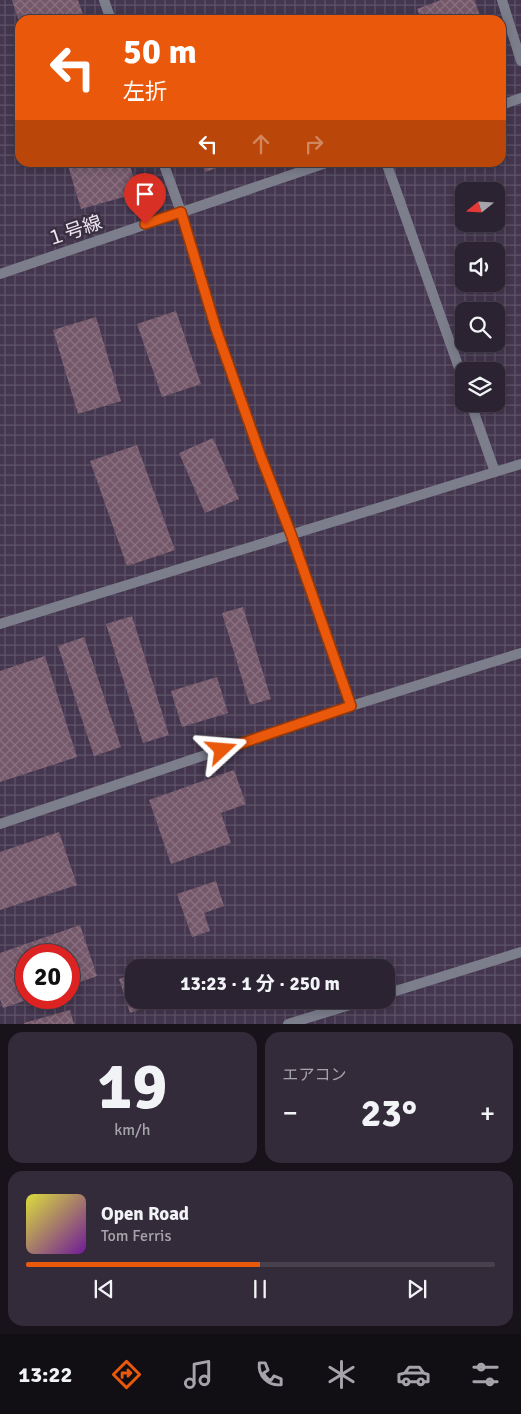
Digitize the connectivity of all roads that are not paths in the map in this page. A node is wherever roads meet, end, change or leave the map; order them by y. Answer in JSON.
{"nodes":[{"id":1,"x":104,"y":0,"type":"edge"},
{"id":2,"x":502,"y":0,"type":"edge"},
{"id":3,"x":109,"y":15,"type":"edge"},
{"id":4,"x":521,"y":61,"type":"edge"},
{"id":5,"x":521,"y":98,"type":"edge"},
{"id":6,"x":506,"y":103,"type":"edge"},
{"id":7,"x":165,"y":167,"type":"edge"},
{"id":8,"x":314,"y":167,"type":"edge"},
{"id":9,"x":388,"y":167,"type":"edge"},
{"id":10,"x":181,"y":212,"type":"junction"},
{"id":11,"x":0,"y":274,"type":"edge"},
{"id":12,"x":457,"y":362,"type":"edge"},
{"id":13,"x":474,"y":412,"type":"edge"},
{"id":14,"x":521,"y":464,"type":"edge"},
{"id":15,"x":496,"y":472,"type":"junction"},
{"id":16,"x":291,"y":534,"type":"junction"},
{"id":17,"x":0,"y":624,"type":"edge"},
{"id":18,"x":521,"y":654,"type":"edge"},
{"id":19,"x":351,"y":706,"type":"junction"},
{"id":20,"x":0,"y":824,"type":"edge"},
{"id":21,"x":521,"y":952,"type":"edge"},
{"id":22,"x":395,"y":991,"type":"edge"},
{"id":23,"x":337,"y":1009,"type":"edge"},
{"id":24,"x":288,"y":1024,"type":"edge"}],
"edges":[{"from":1,"to":3,"type":"lane"},
{"from":2,"to":4,"type":"lane"},
{"from":5,"to":6,"type":"lane"},
{"from":7,"to":10,"type":"lane"},
{"from":8,"to":10,"type":"lane","name":"１号線"},
{"from":9,"to":12,"type":"lane"},
{"from":10,"to":11,"type":"lane","name":"１号線"},
{"from":10,"to":16,"type":"lane"},
{"from":13,"to":15,"type":"lane"},
{"from":14,"to":15,"type":"lane"},
{"from":15,"to":16,"type":"lane"},
{"from":16,"to":17,"type":"lane"},
{"from":16,"to":19,"type":"lane"},
{"from":18,"to":19,"type":"lane"},
{"from":19,"to":20,"type":"lane"},
{"from":21,"to":22,"type":"lane"},
{"from":23,"to":24,"type":"lane"}]}
